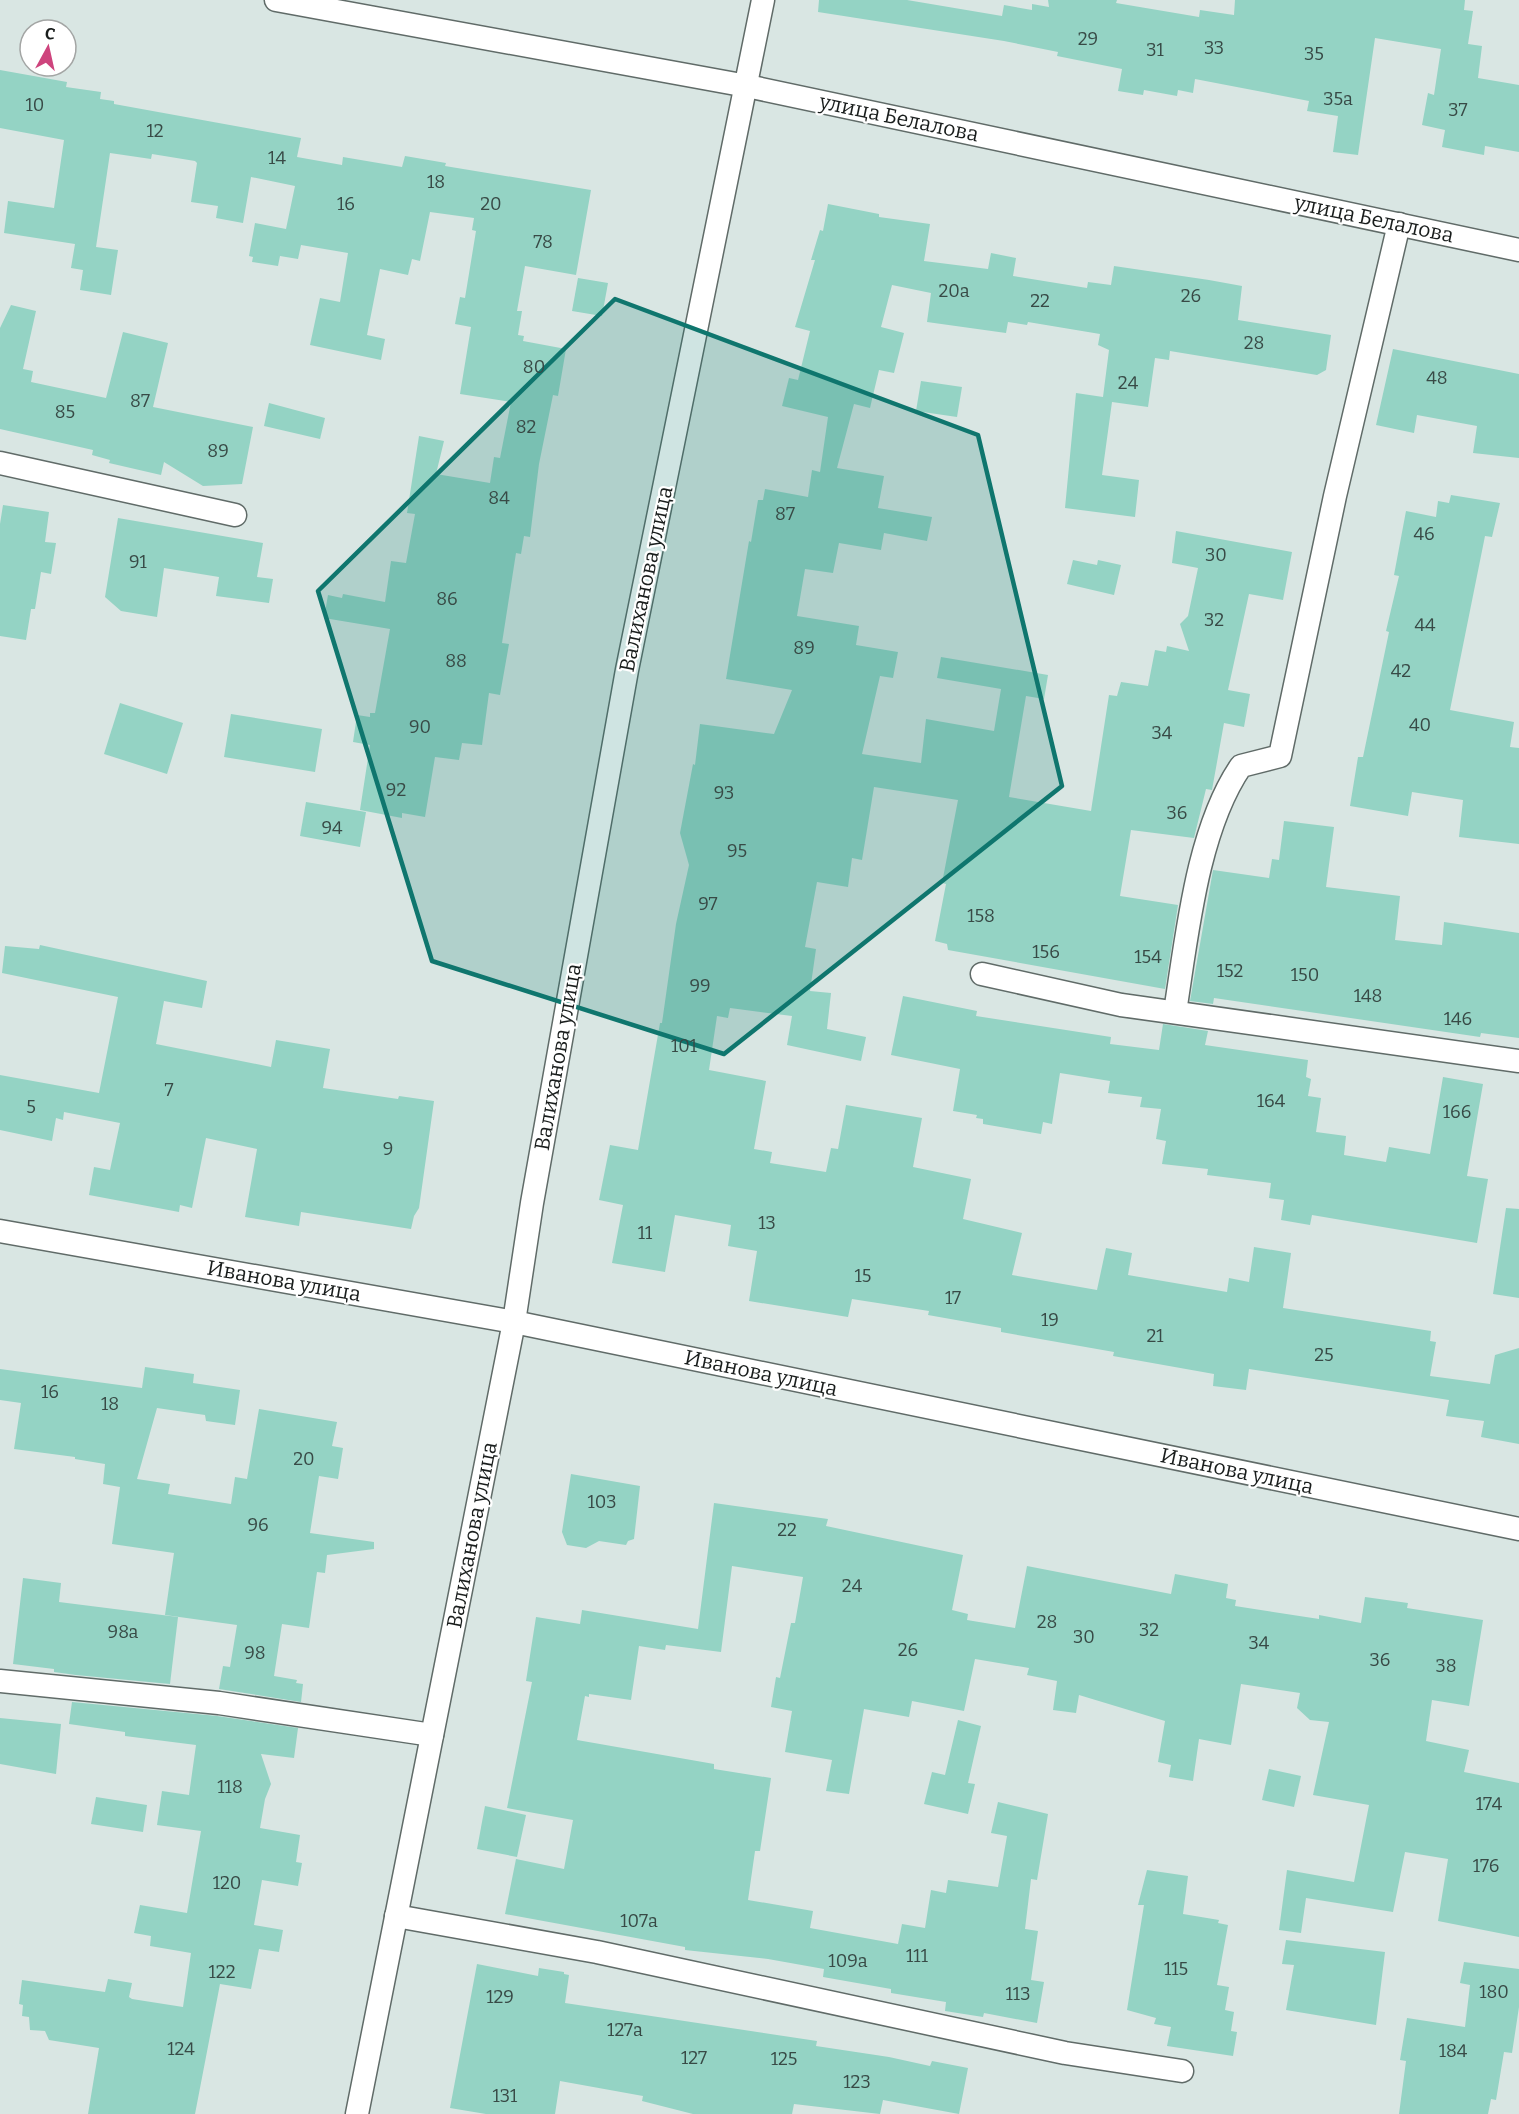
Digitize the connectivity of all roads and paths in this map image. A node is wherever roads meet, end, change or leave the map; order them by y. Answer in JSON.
{"nodes":[{"id":1,"x":276,"y":0,"type":"edge"},
{"id":2,"x":763,"y":0,"type":"edge"},
{"id":3,"x":747,"y":86,"type":"junction"},
{"id":4,"x":1399,"y":224,"type":"junction"},
{"id":5,"x":1519,"y":250,"type":"edge"},
{"id":6,"x":0,"y":463,"type":"edge"},
{"id":7,"x":235,"y":515,"type":"dead end"},
{"id":8,"x":982,"y":974,"type":"dead end"},
{"id":9,"x":1175,"y":1012,"type":"junction"},
{"id":10,"x":1519,"y":1061,"type":"edge"},
{"id":11,"x":0,"y":1231,"type":"edge"},
{"id":12,"x":514,"y":1322,"type":"junction"},
{"id":13,"x":1519,"y":1529,"type":"edge"},
{"id":14,"x":0,"y":1681,"type":"edge"},
{"id":15,"x":432,"y":1735,"type":"junction"},
{"id":16,"x":396,"y":1916,"type":"junction"},
{"id":17,"x":1182,"y":2071,"type":"dead end"},
{"id":18,"x":357,"y":2114,"type":"edge"}],
"edges":[{"from":1,"to":3,"type":"street","name":"улица Белалова"},
{"from":2,"to":3,"type":"street","name":"Валиханова улица"},
{"from":3,"to":4,"type":"street","name":"улица Белалова"},
{"from":3,"to":12,"type":"street","name":"Валиханова улица"},
{"from":4,"to":5,"type":"street","name":"улица Белалова"},
{"from":4,"to":9,"type":"street"},
{"from":6,"to":7,"type":"street"},
{"from":8,"to":9,"type":"street"},
{"from":9,"to":10,"type":"street"},
{"from":11,"to":12,"type":"street","name":"Иванова улица"},
{"from":12,"to":13,"type":"street","name":"Иванова улица"},
{"from":12,"to":15,"type":"street","name":"Валиханова улица"},
{"from":14,"to":15,"type":"street"},
{"from":15,"to":16,"type":"street","name":"Валиханова улица"},
{"from":16,"to":17,"type":"street"},
{"from":16,"to":18,"type":"street","name":"Валиханова улица"}]}
